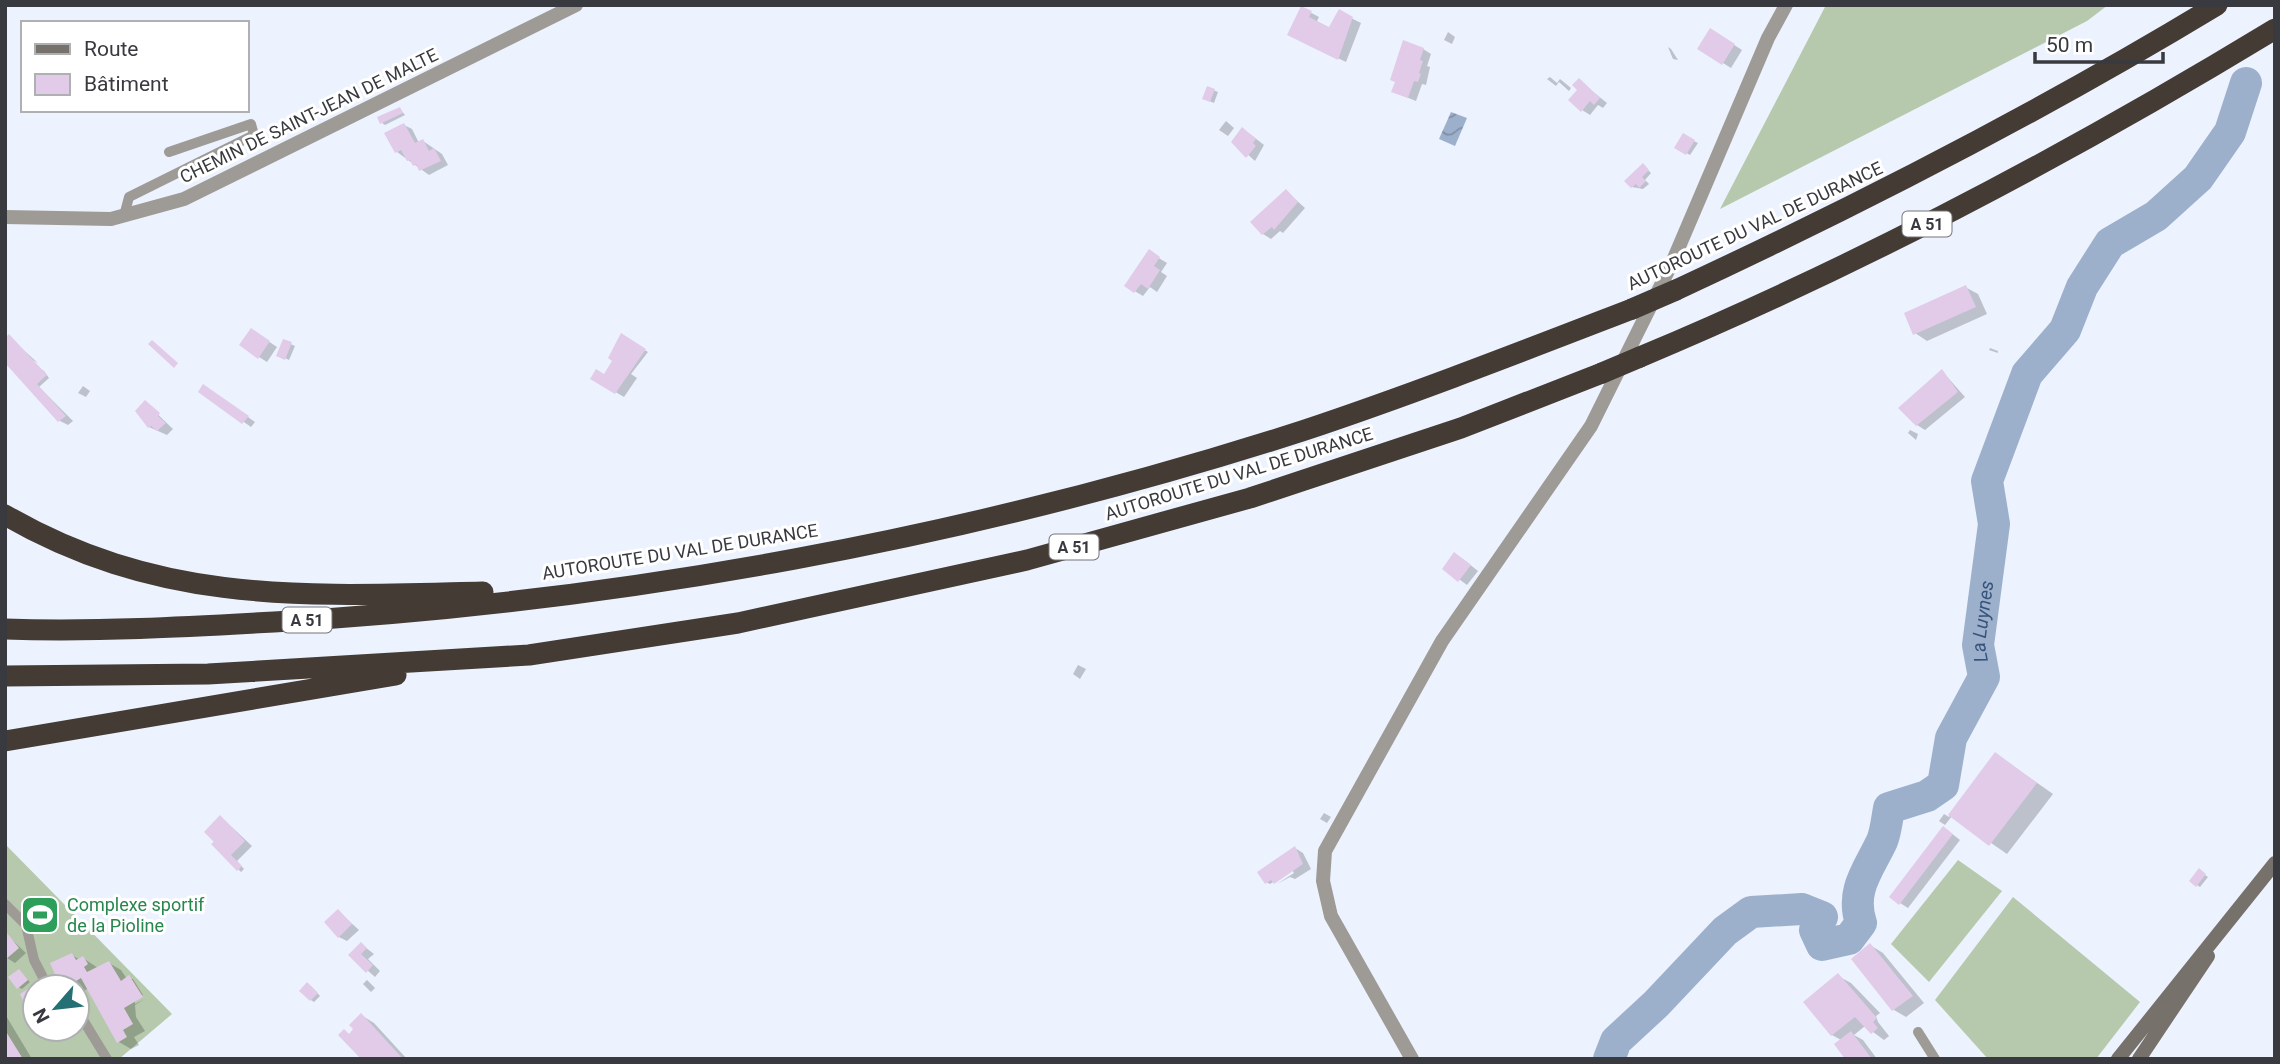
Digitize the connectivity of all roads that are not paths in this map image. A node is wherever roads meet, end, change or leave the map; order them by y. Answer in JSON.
{"nodes":[{"id":1,"x":576,"y":5,"type":"edge"},
{"id":2,"x":1786,"y":5,"type":"edge"},
{"id":3,"x":2217,"y":5,"type":"edge"},
{"id":4,"x":2274,"y":30,"type":"edge"},
{"id":5,"x":169,"y":152,"type":"dead end"},
{"id":6,"x":124,"y":216,"type":"junction"},
{"id":7,"x":5,"y":217,"type":"edge"},
{"id":8,"x":5,"y":515,"type":"edge"},
{"id":9,"x":608,"y":589,"type":"junction"},
{"id":10,"x":5,"y":629,"type":"edge"},
{"id":11,"x":529,"y":655,"type":"junction"},
{"id":12,"x":5,"y":676,"type":"edge"},
{"id":13,"x":5,"y":741,"type":"edge"},
{"id":14,"x":2275,"y":863,"type":"edge"},
{"id":15,"x":5,"y":904,"type":"edge"},
{"id":16,"x":41,"y":973,"type":"edge"},
{"id":17,"x":1918,"y":1032,"type":"dead end"},
{"id":18,"x":91,"y":1033,"type":"edge"},
{"id":19,"x":2130,"y":1057,"type":"edge"},
{"id":20,"x":107,"y":1059,"type":"edge"},
{"id":21,"x":1412,"y":1059,"type":"edge"},
{"id":22,"x":1935,"y":1059,"type":"edge"}],
"edges":[{"from":1,"to":6,"type":"street","name":"CHEMIN DE SAINT-JEAN DE MALTE"},
{"from":2,"to":21,"type":"street"},
{"from":3,"to":9,"type":"highway","name":"AUTOROUTE DU VAL DE DURANCE","number":"A 51","bridge":true},
{"from":4,"to":11,"type":"highway","name":"AUTOROUTE DU VAL DE DURANCE","number":"A 51","bridge":true},
{"from":5,"to":6,"type":"lane"},
{"from":6,"to":7,"type":"street","name":"CHEMIN DE SAINT-JEAN DE MALTE"},
{"from":8,"to":9,"type":"highway"},
{"from":9,"to":10,"type":"highway","name":"AUTOROUTE DU VAL DE DURANCE","number":"A 51"},
{"from":11,"to":12,"type":"highway","name":"AUTOROUTE DU VAL DE DURANCE","number":"A 51"},
{"from":11,"to":13,"type":"highway"},
{"from":14,"to":19,"type":"main road"},
{"from":15,"to":16,"type":"lane"},
{"from":17,"to":22,"type":"lane"},
{"from":18,"to":20,"type":"lane"}]}
